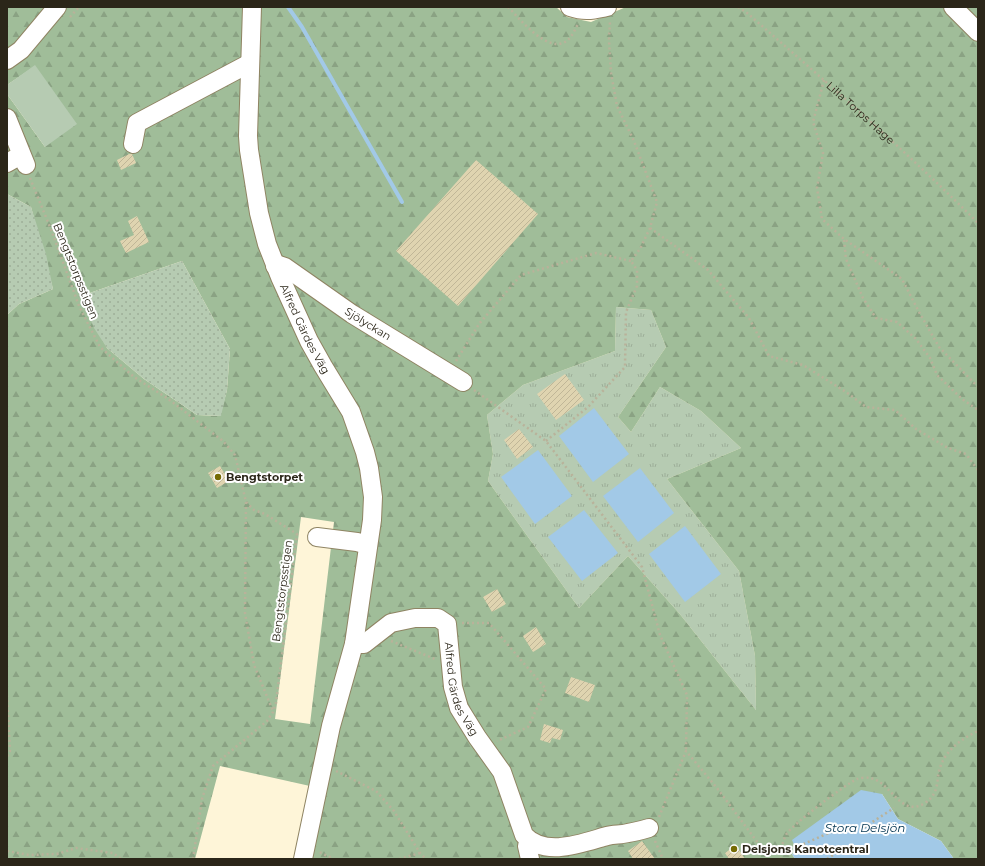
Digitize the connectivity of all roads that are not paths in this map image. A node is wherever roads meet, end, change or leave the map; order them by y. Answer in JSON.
{"nodes":[{"id":1,"x":57,"y":7,"type":"edge"},
{"id":2,"x":252,"y":7,"type":"edge"},
{"id":3,"x":953,"y":7,"type":"edge"},
{"id":4,"x":576,"y":9,"type":"edge"},
{"id":5,"x":604,"y":9,"type":"edge"},
{"id":6,"x":978,"y":32,"type":"edge"},
{"id":7,"x":7,"y":60,"type":"edge"},
{"id":8,"x":250,"y":63,"type":"junction"},
{"id":9,"x":7,"y":118,"type":"edge"},
{"id":10,"x":133,"y":144,"type":"dead end"},
{"id":11,"x":18,"y":161,"type":"edge"},
{"id":12,"x":275,"y":266,"type":"junction"},
{"id":13,"x":455,"y":377,"type":"road end"},
{"id":14,"x":317,"y":537,"type":"dead end"},
{"id":15,"x":368,"y":545,"type":"junction"},
{"id":16,"x":354,"y":644,"type":"junction"},
{"id":17,"x":649,"y":828,"type":"road end"},
{"id":18,"x":530,"y":841,"type":"junction"},
{"id":19,"x":303,"y":859,"type":"edge"},
{"id":20,"x":530,"y":859,"type":"edge"}],
"edges":[{"from":1,"to":7,"type":"street"},
{"from":2,"to":8,"type":"street","name":"Alfred Gärdes Väg"},
{"from":3,"to":6,"type":"street"},
{"from":4,"to":5,"type":"street"},
{"from":8,"to":10,"type":"street"},
{"from":8,"to":12,"type":"street","name":"Alfred Gärdes Väg"},
{"from":9,"to":11,"type":"street"},
{"from":12,"to":13,"type":"street","name":"Sjölyckan"},
{"from":12,"to":15,"type":"street","name":"Alfred Gärdes Väg"},
{"from":14,"to":15,"type":"street"},
{"from":15,"to":16,"type":"street","name":"Alfred Gärdes Väg"},
{"from":16,"to":18,"type":"street","name":"Alfred Gärdes Väg"},
{"from":16,"to":19,"type":"street","name":"Alfred Gärdes Väg"},
{"from":17,"to":18,"type":"street"},
{"from":18,"to":20,"type":"street"}]}
